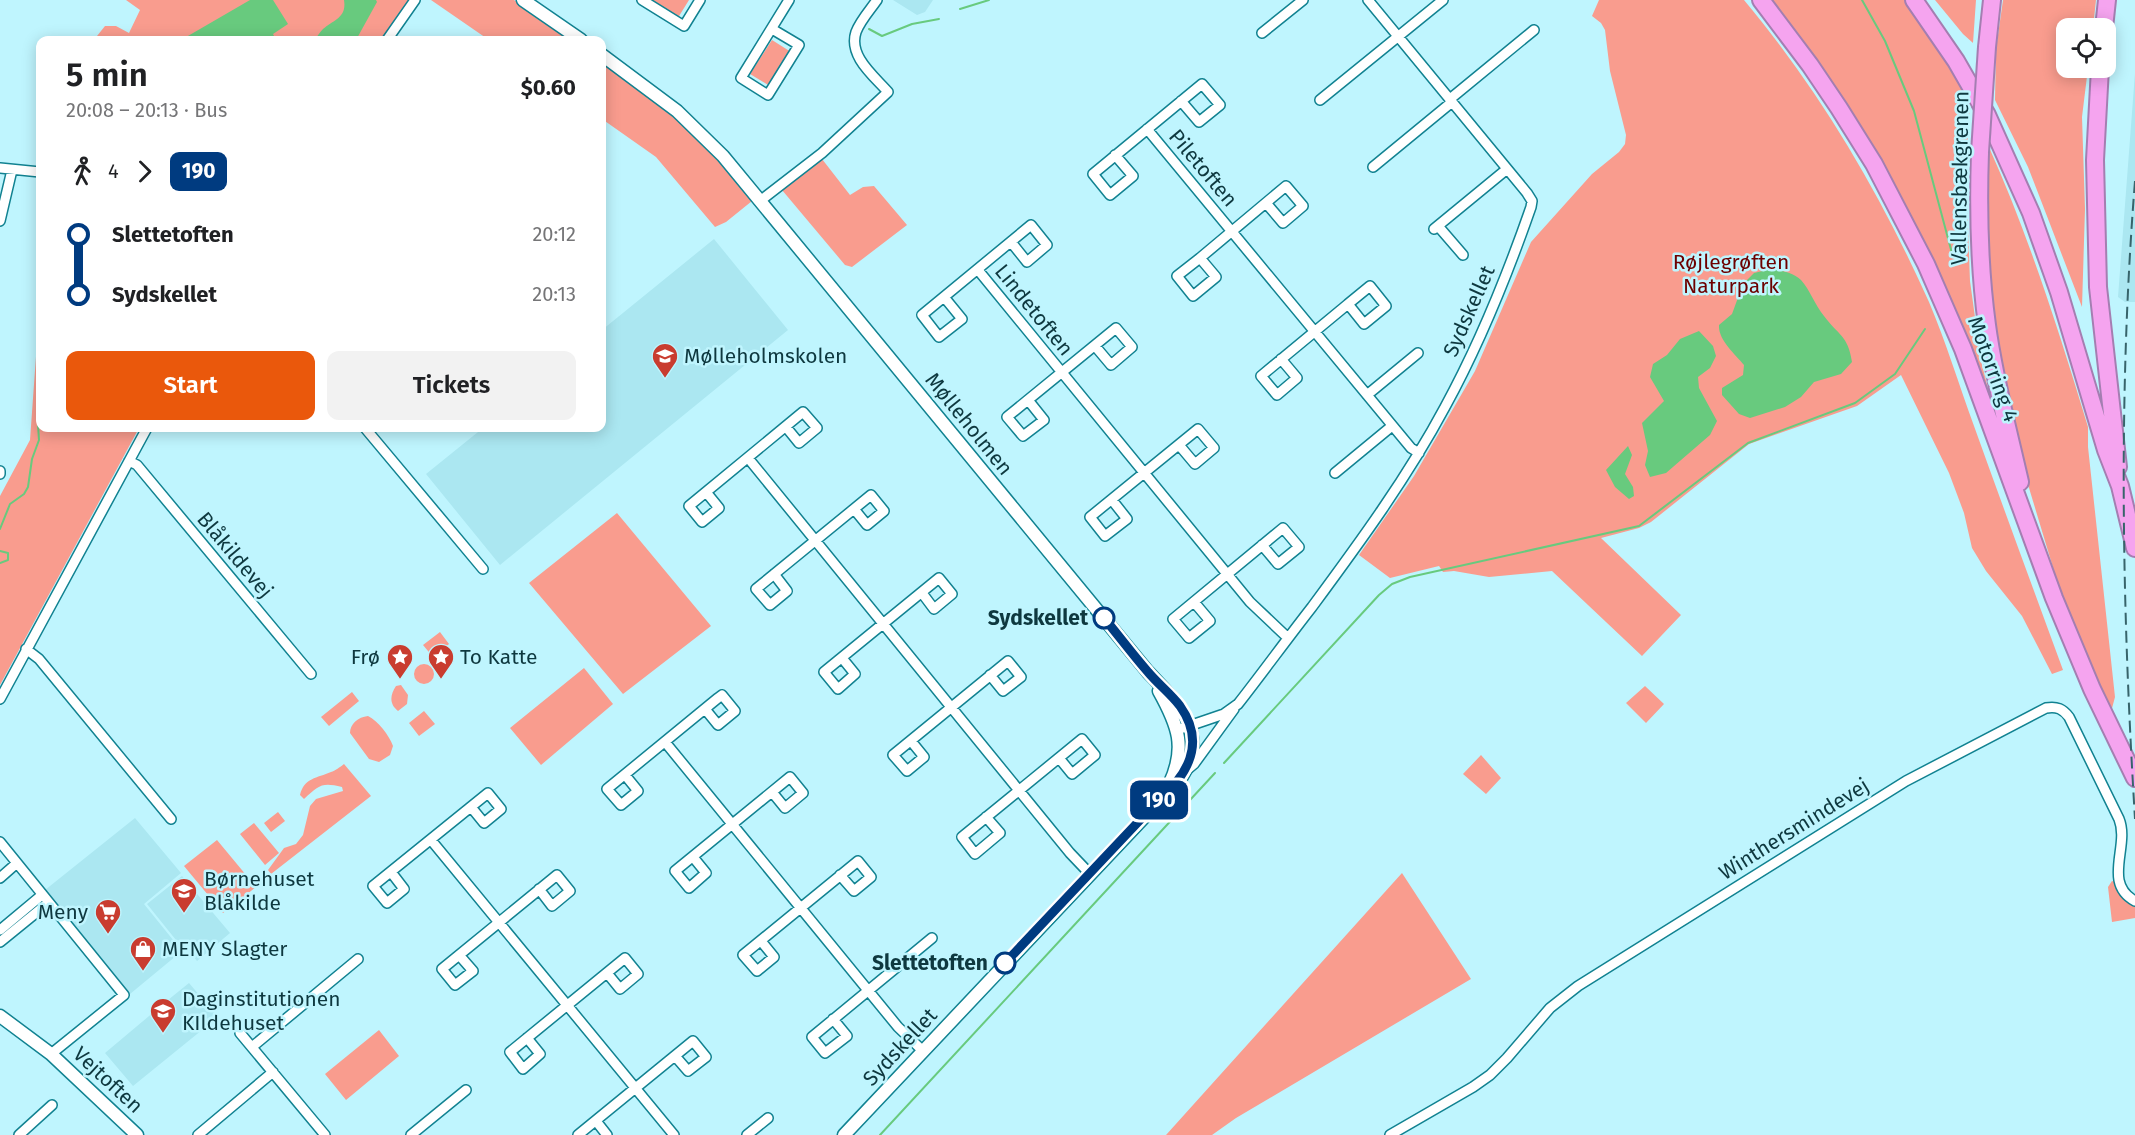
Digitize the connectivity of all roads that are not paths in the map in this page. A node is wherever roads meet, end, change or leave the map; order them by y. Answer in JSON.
{"nodes":[{"id":1,"x":415,"y":0,"type":"edge"},
{"id":2,"x":523,"y":0,"type":"edge"},
{"id":3,"x":642,"y":0,"type":"edge"},
{"id":4,"x":700,"y":0,"type":"edge"},
{"id":5,"x":789,"y":0,"type":"edge"},
{"id":6,"x":877,"y":0,"type":"edge"},
{"id":7,"x":1303,"y":0,"type":"edge"},
{"id":8,"x":1368,"y":0,"type":"edge"},
{"id":9,"x":1443,"y":0,"type":"edge"},
{"id":10,"x":1761,"y":0,"type":"edge"},
{"id":11,"x":1914,"y":0,"type":"edge"},
{"id":12,"x":1992,"y":0,"type":"edge"},
{"id":13,"x":2107,"y":0,"type":"edge"},
{"id":14,"x":2105,"y":18,"type":"edge"},
{"id":15,"x":772,"y":29,"type":"junction"},
{"id":16,"x":1534,"y":30,"type":"dead end"},
{"id":17,"x":1262,"y":33,"type":"dead end"},
{"id":18,"x":390,"y":36,"type":"edge"},
{"id":19,"x":574,"y":36,"type":"edge"},
{"id":20,"x":1398,"y":37,"type":"junction"},
{"id":21,"x":606,"y":58,"type":"edge"},
{"id":22,"x":2099,"y":78,"type":"edge"},
{"id":23,"x":1320,"y":100,"type":"dead end"},
{"id":24,"x":1181,"y":101,"type":"dead end"},
{"id":25,"x":1451,"y":101,"type":"junction"},
{"id":26,"x":1147,"y":129,"type":"junction"},
{"id":27,"x":1115,"y":155,"type":"dead end"},
{"id":28,"x":1373,"y":167,"type":"dead end"},
{"id":29,"x":0,"y":168,"type":"edge"},
{"id":30,"x":1507,"y":169,"type":"junction"},
{"id":31,"x":12,"y":170,"type":"junction"},
{"id":32,"x":36,"y":172,"type":"edge"},
{"id":33,"x":760,"y":201,"type":"junction"},
{"id":34,"x":1266,"y":202,"type":"dead end"},
{"id":35,"x":0,"y":221,"type":"edge"},
{"id":36,"x":1232,"y":231,"type":"junction"},
{"id":37,"x":1011,"y":242,"type":"dead end"},
{"id":38,"x":1463,"y":255,"type":"dead end"},
{"id":39,"x":1200,"y":258,"type":"dead end"},
{"id":40,"x":978,"y":270,"type":"junction"},
{"id":41,"x":944,"y":297,"type":"dead end"},
{"id":42,"x":1348,"y":304,"type":"dead end"},
{"id":43,"x":1315,"y":331,"type":"junction"},
{"id":44,"x":1095,"y":346,"type":"dead end"},
{"id":45,"x":1418,"y":353,"type":"dead end"},
{"id":46,"x":1281,"y":359,"type":"dead end"},
{"id":47,"x":1061,"y":373,"type":"junction"},
{"id":48,"x":1367,"y":395,"type":"junction"},
{"id":49,"x":1028,"y":400,"type":"dead end"},
{"id":50,"x":786,"y":426,"type":"dead end"},
{"id":51,"x":1392,"y":426,"type":"junction"},
{"id":52,"x":145,"y":432,"type":"edge"},
{"id":53,"x":368,"y":432,"type":"edge"},
{"id":54,"x":1179,"y":445,"type":"dead end"},
{"id":55,"x":1419,"y":453,"type":"junction"},
{"id":56,"x":748,"y":458,"type":"junction"},
{"id":57,"x":129,"y":461,"type":"junction"},
{"id":58,"x":1145,"y":473,"type":"junction"},
{"id":59,"x":1335,"y":473,"type":"dead end"},
{"id":60,"x":2120,"y":486,"type":"junction"},
{"id":61,"x":706,"y":492,"type":"dead end"},
{"id":62,"x":1112,"y":500,"type":"dead end"},
{"id":63,"x":854,"y":509,"type":"dead end"},
{"id":64,"x":2031,"y":532,"type":"junction"},
{"id":65,"x":815,"y":541,"type":"junction"},
{"id":66,"x":1262,"y":545,"type":"dead end"},
{"id":67,"x":2135,"y":548,"type":"edge"},
{"id":68,"x":483,"y":569,"type":"dead end"},
{"id":69,"x":774,"y":574,"type":"dead end"},
{"id":70,"x":1227,"y":574,"type":"junction"},
{"id":71,"x":921,"y":593,"type":"dead end"},
{"id":72,"x":1194,"y":602,"type":"dead end"},
{"id":73,"x":883,"y":624,"type":"junction"},
{"id":74,"x":1288,"y":638,"type":"junction"},
{"id":75,"x":26,"y":650,"type":"junction"},
{"id":76,"x":842,"y":658,"type":"dead end"},
{"id":77,"x":311,"y":674,"type":"dead end"},
{"id":78,"x":990,"y":675,"type":"dead end"},
{"id":79,"x":0,"y":699,"type":"edge"},
{"id":80,"x":1238,"y":704,"type":"junction"},
{"id":81,"x":951,"y":708,"type":"junction"},
{"id":82,"x":705,"y":709,"type":"dead end"},
{"id":83,"x":1184,"y":728,"type":"junction"},
{"id":84,"x":911,"y":741,"type":"dead end"},
{"id":85,"x":664,"y":742,"type":"junction"},
{"id":86,"x":1059,"y":758,"type":"dead end"},
{"id":87,"x":1186,"y":771,"type":"junction"},
{"id":88,"x":625,"y":774,"type":"dead end"},
{"id":89,"x":2135,"y":778,"type":"edge"},
{"id":90,"x":1018,"y":791,"type":"junction"},
{"id":91,"x":772,"y":792,"type":"dead end"},
{"id":92,"x":1157,"y":802,"type":"junction"},
{"id":93,"x":471,"y":807,"type":"dead end"},
{"id":94,"x":986,"y":817,"type":"dead end"},
{"id":95,"x":171,"y":819,"type":"dead end"},
{"id":96,"x":732,"y":825,"type":"junction"},
{"id":97,"x":431,"y":840,"type":"junction"},
{"id":98,"x":0,"y":842,"type":"edge"},
{"id":99,"x":693,"y":857,"type":"dead end"},
{"id":100,"x":17,"y":863,"type":"junction"},
{"id":101,"x":391,"y":872,"type":"dead end"},
{"id":102,"x":1090,"y":873,"type":"junction"},
{"id":103,"x":840,"y":875,"type":"dead end"},
{"id":104,"x":0,"y":878,"type":"edge"},
{"id":105,"x":539,"y":890,"type":"dead end"},
{"id":106,"x":45,"y":899,"type":"junction"},
{"id":107,"x":2135,"y":901,"type":"edge"},
{"id":108,"x":801,"y":908,"type":"junction"},
{"id":109,"x":499,"y":922,"type":"junction"},
{"id":110,"x":0,"y":930,"type":"edge"},
{"id":111,"x":932,"y":938,"type":"dead end"},
{"id":112,"x":761,"y":940,"type":"dead end"},
{"id":113,"x":0,"y":942,"type":"edge"},
{"id":114,"x":459,"y":955,"type":"dead end"},
{"id":115,"x":358,"y":960,"type":"dead end"},
{"id":116,"x":607,"y":973,"type":"dead end"},
{"id":117,"x":868,"y":990,"type":"junction"},
{"id":118,"x":567,"y":1005,"type":"junction"},
{"id":119,"x":0,"y":1016,"type":"edge"},
{"id":120,"x":833,"y":1019,"type":"dead end"},
{"id":121,"x":240,"y":1033,"type":"dead end"},
{"id":122,"x":527,"y":1038,"type":"dead end"},
{"id":123,"x":252,"y":1047,"type":"junction"},
{"id":124,"x":923,"y":1051,"type":"junction"},
{"id":125,"x":51,"y":1054,"type":"junction"},
{"id":126,"x":675,"y":1056,"type":"dead end"},
{"id":127,"x":273,"y":1072,"type":"junction"},
{"id":128,"x":636,"y":1088,"type":"junction"},
{"id":129,"x":466,"y":1090,"type":"dead end"},
{"id":130,"x":52,"y":1105,"type":"dead end"},
{"id":131,"x":768,"y":1118,"type":"dead end"},
{"id":132,"x":596,"y":1121,"type":"junction"},
{"id":133,"x":19,"y":1135,"type":"edge"},
{"id":134,"x":137,"y":1135,"type":"edge"},
{"id":135,"x":198,"y":1135,"type":"edge"},
{"id":136,"x":324,"y":1135,"type":"edge"},
{"id":137,"x":411,"y":1135,"type":"edge"},
{"id":138,"x":578,"y":1135,"type":"edge"},
{"id":139,"x":607,"y":1135,"type":"edge"},
{"id":140,"x":674,"y":1135,"type":"edge"},
{"id":141,"x":747,"y":1135,"type":"edge"},
{"id":142,"x":844,"y":1135,"type":"edge"},
{"id":143,"x":1390,"y":1135,"type":"edge"}],
"edges":[{"from":1,"to":18,"type":"street"},
{"from":2,"to":19,"type":"street"},
{"from":3,"to":4,"type":"street"},
{"from":5,"to":15,"type":"street"},
{"from":6,"to":33,"type":"street"},
{"from":7,"to":17,"type":"street"},
{"from":8,"to":20,"type":"street"},
{"from":9,"to":20,"type":"street"},
{"from":10,"to":64,"type":"highway","name":"Motorring 4"},
{"from":11,"to":60,"type":"highway"},
{"from":12,"to":64,"type":"highway","name":"Vallensbækgrenen","bridge":true},
{"from":13,"to":14,"type":"highway"},
{"from":15,"to":15,"type":"street"},
{"from":16,"to":25,"type":"street"},
{"from":20,"to":23,"type":"street"},
{"from":20,"to":25,"type":"street"},
{"from":21,"to":33,"type":"street","name":"Mølleholmen"},
{"from":22,"to":60,"type":"highway"},
{"from":24,"to":26,"type":"street","name":"Piletoften"},
{"from":25,"to":28,"type":"street"},
{"from":25,"to":30,"type":"street"},
{"from":26,"to":27,"type":"street","name":"Piletoften"},
{"from":26,"to":36,"type":"street","name":"Piletoften"},
{"from":29,"to":31,"type":"street"},
{"from":30,"to":38,"type":"street"},
{"from":30,"to":55,"type":"street","name":"Sydskellet"},
{"from":31,"to":32,"type":"street"},
{"from":31,"to":35,"type":"street"},
{"from":33,"to":83,"type":"street","name":"Mølleholmen"},
{"from":34,"to":36,"type":"street","name":"Piletoften"},
{"from":36,"to":39,"type":"street","name":"Piletoften"},
{"from":36,"to":43,"type":"street","name":"Piletoften"},
{"from":37,"to":40,"type":"street","name":"Lindetoften"},
{"from":40,"to":41,"type":"street","name":"Lindetoften"},
{"from":40,"to":47,"type":"street","name":"Lindetoften"},
{"from":42,"to":43,"type":"street"},
{"from":43,"to":46,"type":"street"},
{"from":43,"to":48,"type":"street","name":"Piletoften"},
{"from":44,"to":47,"type":"street","name":"Lindetoften"},
{"from":45,"to":48,"type":"street"},
{"from":47,"to":49,"type":"street","name":"Lindetoften"},
{"from":47,"to":58,"type":"street","name":"Lindetoften"},
{"from":48,"to":51,"type":"street","name":"Piletoften"},
{"from":50,"to":56,"type":"street"},
{"from":51,"to":55,"type":"street","name":"Piletoften"},
{"from":51,"to":59,"type":"street"},
{"from":52,"to":57,"type":"street"},
{"from":53,"to":68,"type":"street"},
{"from":54,"to":58,"type":"street"},
{"from":55,"to":74,"type":"street","name":"Sydskellet"},
{"from":56,"to":61,"type":"street"},
{"from":56,"to":65,"type":"street"},
{"from":57,"to":75,"type":"street"},
{"from":57,"to":77,"type":"street","name":"Blåkildevej"},
{"from":58,"to":62,"type":"street"},
{"from":58,"to":70,"type":"street","name":"Lindetoften"},
{"from":60,"to":67,"type":"highway"},
{"from":63,"to":65,"type":"street"},
{"from":64,"to":89,"type":"highway","name":"Motorring 4"},
{"from":65,"to":69,"type":"street"},
{"from":65,"to":73,"type":"street"},
{"from":66,"to":70,"type":"street"},
{"from":70,"to":72,"type":"street"},
{"from":70,"to":74,"type":"street","name":"Lindetoften"},
{"from":71,"to":73,"type":"street"},
{"from":73,"to":76,"type":"street"},
{"from":73,"to":81,"type":"street"},
{"from":74,"to":80,"type":"street","name":"Sydskellet"},
{"from":75,"to":79,"type":"street"},
{"from":75,"to":95,"type":"street"},
{"from":78,"to":81,"type":"street"},
{"from":80,"to":83,"type":"street","name":"Sydskellet"},
{"from":80,"to":87,"type":"street","name":"Sydskellet"},
{"from":81,"to":84,"type":"street"},
{"from":81,"to":90,"type":"street"},
{"from":82,"to":85,"type":"street"},
{"from":83,"to":87,"type":"street"},
{"from":83,"to":92,"type":"street","name":"Sydskellet"},
{"from":85,"to":88,"type":"street"},
{"from":85,"to":96,"type":"street"},
{"from":86,"to":90,"type":"street"},
{"from":87,"to":92,"type":"street","name":"Sydskellet"},
{"from":90,"to":94,"type":"street"},
{"from":90,"to":102,"type":"street"},
{"from":91,"to":96,"type":"street"},
{"from":92,"to":102,"type":"street","name":"Sydskellet"},
{"from":93,"to":97,"type":"street"},
{"from":96,"to":99,"type":"street"},
{"from":96,"to":108,"type":"street"},
{"from":97,"to":101,"type":"street"},
{"from":97,"to":109,"type":"street"},
{"from":98,"to":100,"type":"street"},
{"from":100,"to":104,"type":"street"},
{"from":100,"to":106,"type":"street"},
{"from":102,"to":124,"type":"street","name":"Sydskellet"},
{"from":103,"to":108,"type":"street"},
{"from":105,"to":109,"type":"street"},
{"from":106,"to":110,"type":"street"},
{"from":106,"to":113,"type":"street"},
{"from":106,"to":125,"type":"street","name":"Vejtoften"},
{"from":107,"to":143,"type":"street","name":"Winthersmindevej"},
{"from":108,"to":112,"type":"street"},
{"from":108,"to":117,"type":"street"},
{"from":109,"to":114,"type":"street"},
{"from":109,"to":118,"type":"street"},
{"from":111,"to":117,"type":"street"},
{"from":115,"to":123,"type":"street"},
{"from":116,"to":118,"type":"street"},
{"from":117,"to":120,"type":"street"},
{"from":117,"to":124,"type":"street"},
{"from":118,"to":122,"type":"street"},
{"from":118,"to":128,"type":"street"},
{"from":119,"to":125,"type":"street","name":"Vejtoften"},
{"from":121,"to":123,"type":"street"},
{"from":123,"to":127,"type":"street"},
{"from":124,"to":142,"type":"street","name":"Sydskellet"},
{"from":125,"to":134,"type":"street","name":"Vejtoften"},
{"from":126,"to":128,"type":"street"},
{"from":127,"to":135,"type":"street"},
{"from":127,"to":136,"type":"street"},
{"from":128,"to":132,"type":"street"},
{"from":128,"to":140,"type":"street"},
{"from":129,"to":137,"type":"street"},
{"from":130,"to":133,"type":"street"},
{"from":131,"to":141,"type":"street"},
{"from":132,"to":138,"type":"street"},
{"from":132,"to":139,"type":"street"}]}
